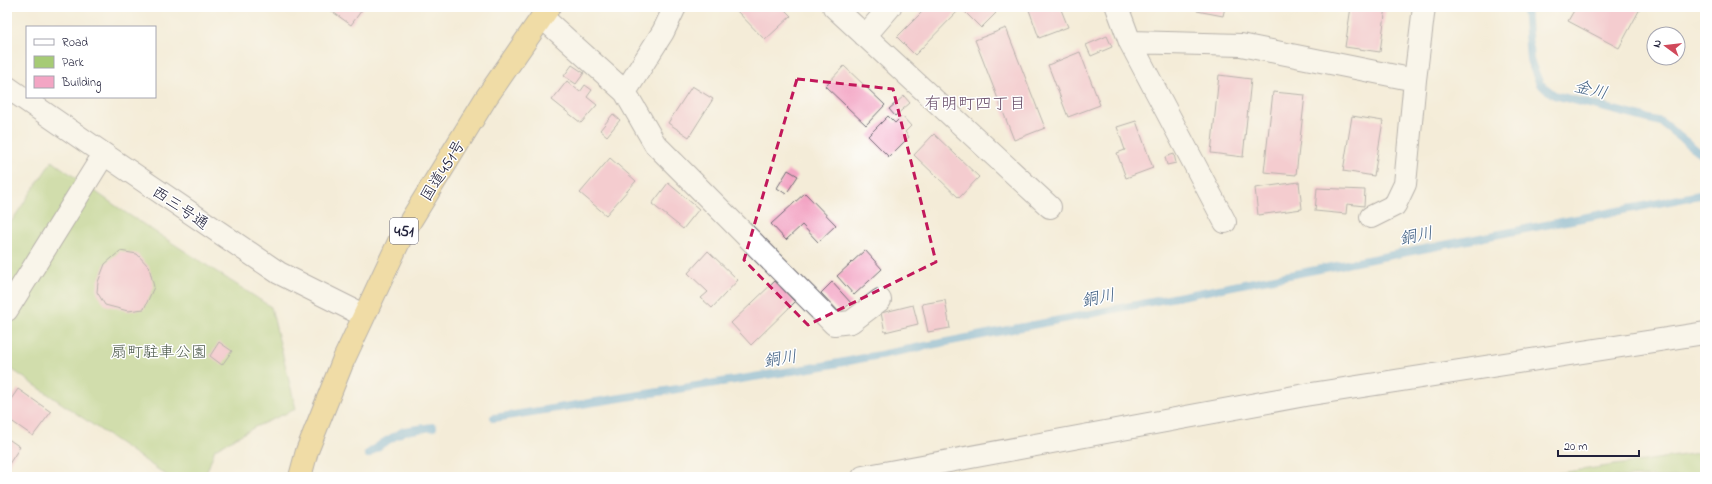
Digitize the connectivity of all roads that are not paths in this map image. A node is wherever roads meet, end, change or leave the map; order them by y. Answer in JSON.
{"nodes":[{"id":1,"x":675,"y":7,"type":"edge"},
{"id":2,"x":834,"y":7,"type":"edge"},
{"id":3,"x":890,"y":7,"type":"edge"},
{"id":4,"x":1117,"y":7,"type":"edge"},
{"id":5,"x":1424,"y":7,"type":"edge"},
{"id":6,"x":546,"y":12,"type":"edge"},
{"id":7,"x":865,"y":36,"type":"junction"},
{"id":8,"x":1130,"y":42,"type":"junction"},
{"id":9,"x":1415,"y":80,"type":"junction"},
{"id":10,"x":7,"y":87,"type":"edge"},
{"id":11,"x":625,"y":92,"type":"junction"},
{"id":12,"x":104,"y":154,"type":"junction"},
{"id":13,"x":1050,"y":208,"type":"dead end"},
{"id":14,"x":1371,"y":217,"type":"dead end"},
{"id":15,"x":1226,"y":222,"type":"dead end"},
{"id":16,"x":880,"y":300,"type":"dead end"},
{"id":17,"x":7,"y":310,"type":"edge"},
{"id":18,"x":363,"y":315,"type":"junction"},
{"id":19,"x":1705,"y":333,"type":"edge"},
{"id":20,"x":300,"y":477,"type":"edge"},
{"id":21,"x":863,"y":477,"type":"edge"}],
"edges":[{"from":1,"to":11,"type":"street"},
{"from":2,"to":7,"type":"street"},
{"from":3,"to":7,"type":"street"},
{"from":4,"to":8,"type":"street"},
{"from":5,"to":9,"type":"street"},
{"from":6,"to":11,"type":"street"},
{"from":6,"to":18,"type":"highway","name":"国道451号","number":"451"},
{"from":7,"to":13,"type":"street"},
{"from":8,"to":9,"type":"street"},
{"from":8,"to":15,"type":"street"},
{"from":9,"to":14,"type":"street"},
{"from":10,"to":12,"type":"street","name":"西三号通"},
{"from":11,"to":16,"type":"street"},
{"from":12,"to":17,"type":"street"},
{"from":12,"to":18,"type":"street","name":"西三号通"},
{"from":18,"to":20,"type":"highway","name":"国道451号","number":"451"},
{"from":19,"to":21,"type":"street"}]}
